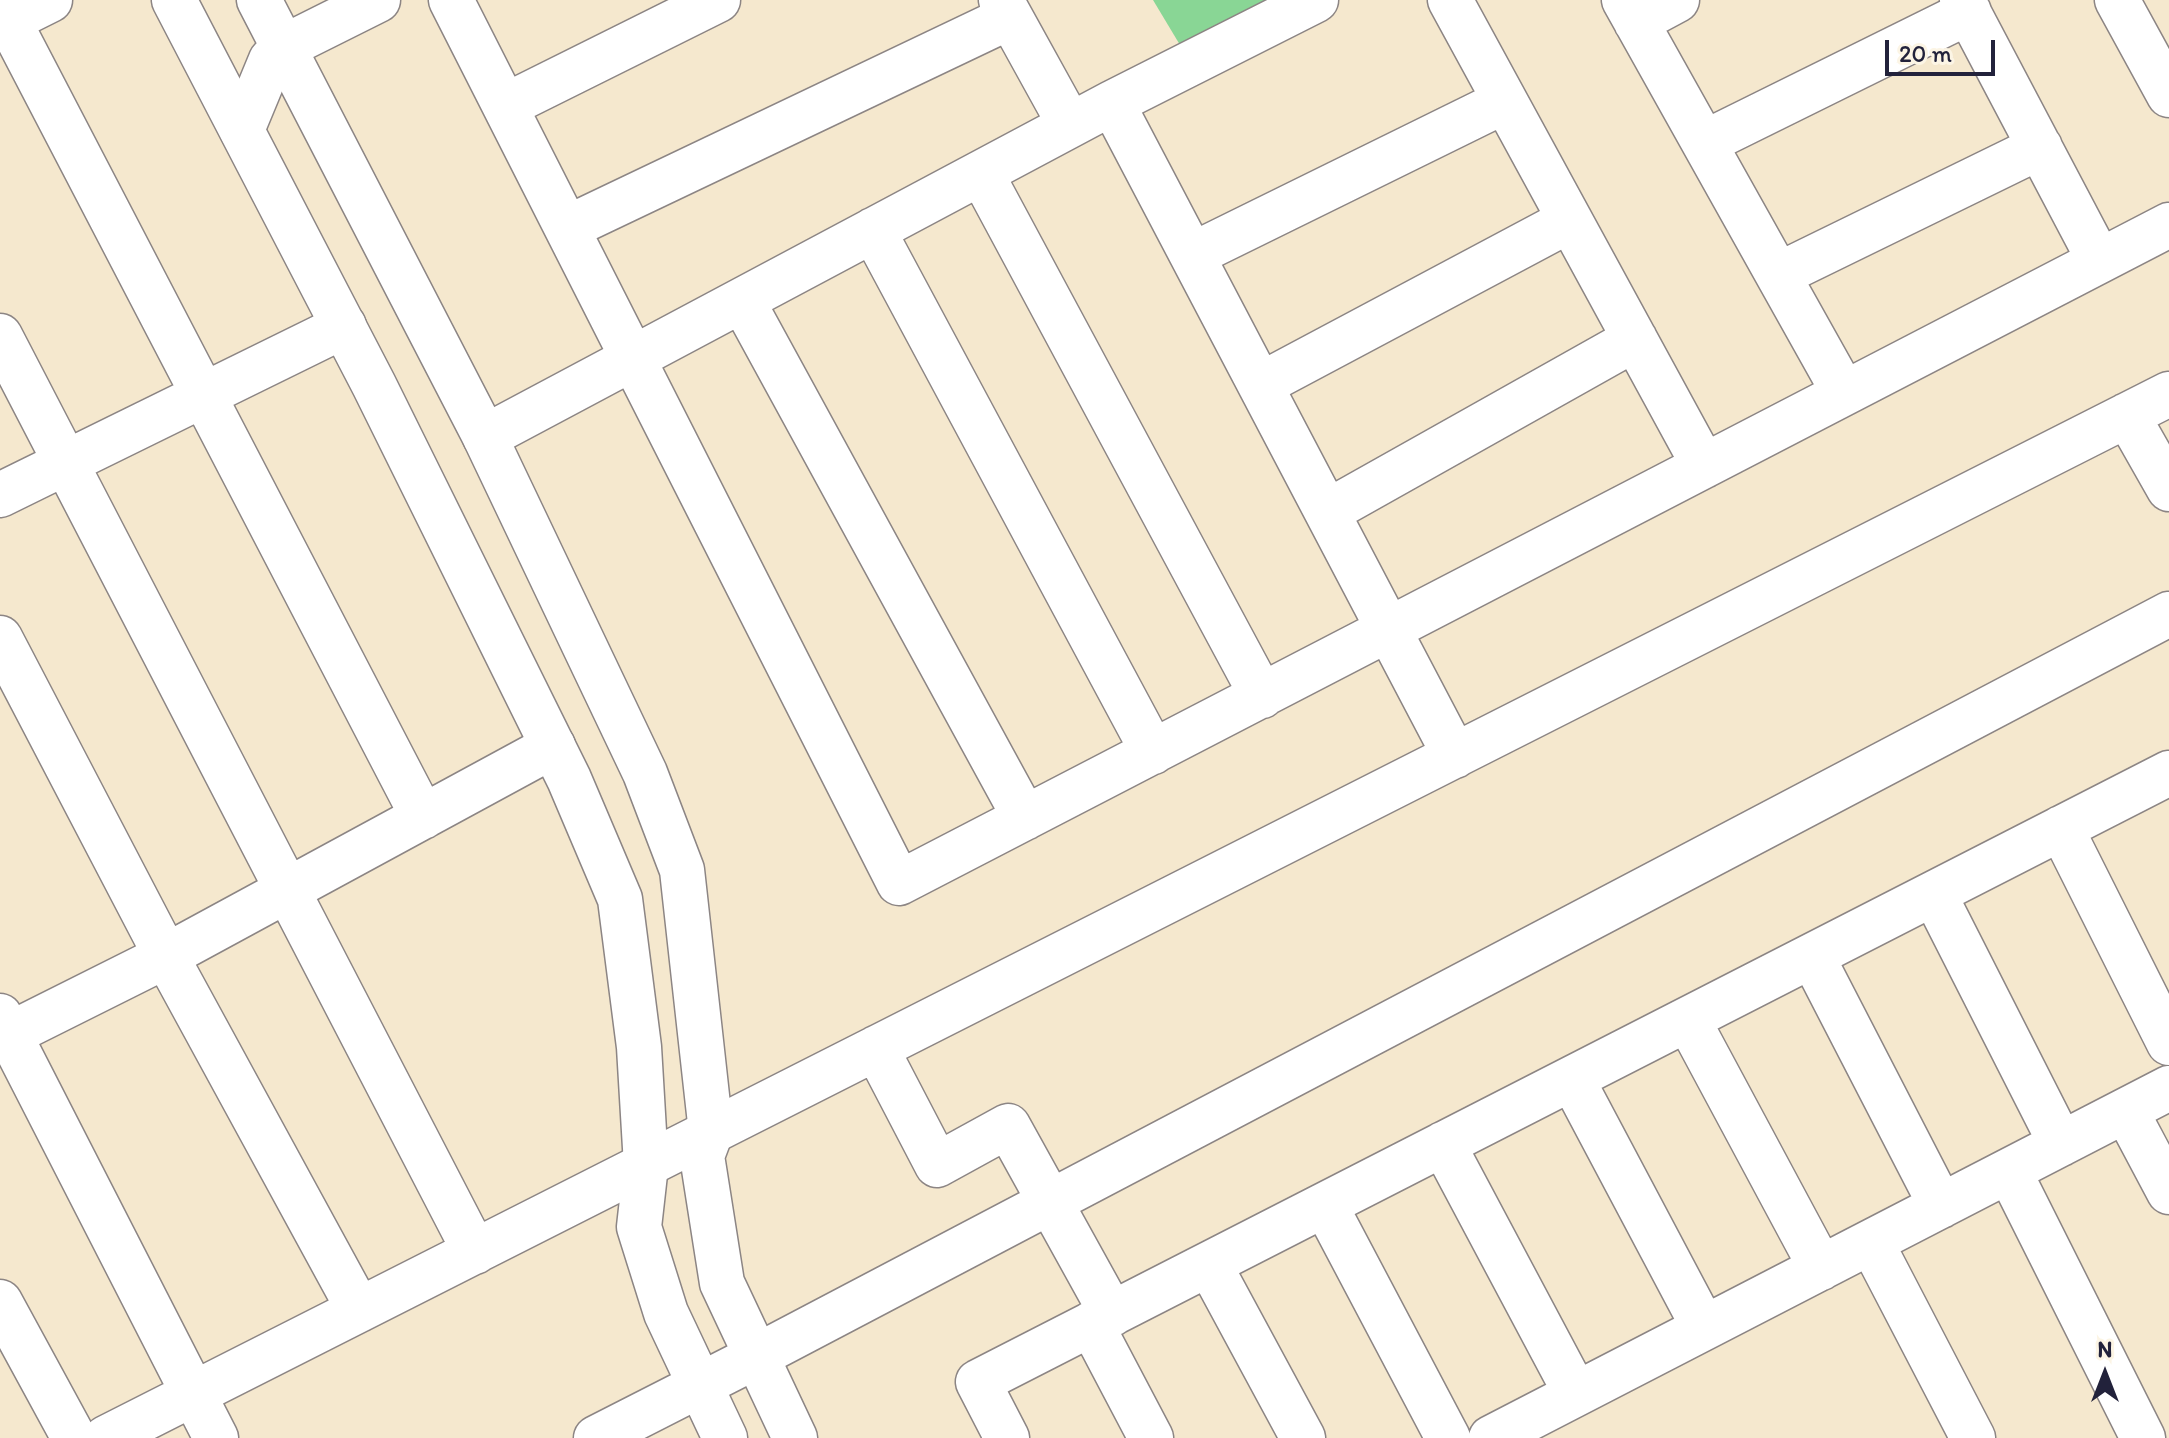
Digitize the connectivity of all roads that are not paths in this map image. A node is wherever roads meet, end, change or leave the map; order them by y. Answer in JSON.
{"nodes":[{"id":1,"x":50,"y":0,"type":"edge"},
{"id":2,"x":174,"y":0,"type":"edge"},
{"id":3,"x":259,"y":0,"type":"edge"},
{"id":4,"x":378,"y":0,"type":"edge"},
{"id":5,"x":451,"y":0,"type":"edge"},
{"id":6,"x":718,"y":0,"type":"edge"},
{"id":7,"x":1316,"y":0,"type":"edge"},
{"id":8,"x":1450,"y":0,"type":"edge"},
{"id":9,"x":1677,"y":0,"type":"edge"},
{"id":10,"x":2117,"y":0,"type":"edge"},
{"id":11,"x":1966,"y":6,"type":"edge"},
{"id":12,"x":1006,"y":8,"type":"edge"},
{"id":13,"x":1630,"y":11,"type":"edge"},
{"id":14,"x":3,"y":17,"type":"edge"},
{"id":15,"x":284,"y":47,"type":"junction"},
{"id":16,"x":2169,"y":95,"type":"edge"},
{"id":17,"x":1505,"y":101,"type":"junction"},
{"id":18,"x":1112,"y":103,"type":"junction"},
{"id":19,"x":505,"y":106,"type":"junction"},
{"id":20,"x":1070,"y":125,"type":"junction"},
{"id":21,"x":242,"y":130,"type":"junction"},
{"id":22,"x":1704,"y":143,"type":"junction"},
{"id":23,"x":2040,"y":147,"type":"junction"},
{"id":24,"x":981,"y":173,"type":"junction"},
{"id":25,"x":1570,"y":220,"type":"junction"},
{"id":26,"x":2169,"y":225,"type":"edge"},
{"id":27,"x":567,"y":228,"type":"junction"},
{"id":28,"x":873,"y":230,"type":"junction"},
{"id":29,"x":1192,"y":255,"type":"junction"},
{"id":30,"x":2099,"y":260,"type":"junction"},
{"id":31,"x":1778,"y":275,"type":"junction"},
{"id":32,"x":742,"y":300,"type":"junction"},
{"id":33,"x":344,"y":326,"type":"junction"},
{"id":34,"x":0,"y":336,"type":"edge"},
{"id":35,"x":1635,"y":339,"type":"junction"},
{"id":36,"x":633,"y":358,"type":"junction"},
{"id":37,"x":1260,"y":385,"type":"junction"},
{"id":38,"x":1844,"y":393,"type":"junction"},
{"id":39,"x":2169,"y":394,"type":"edge"},
{"id":40,"x":203,"y":395,"type":"junction"},
{"id":41,"x":2127,"y":415,"type":"junction"},
{"id":42,"x":485,"y":437,"type":"junction"},
{"id":43,"x":65,"y":463,"type":"junction"},
{"id":44,"x":1704,"y":466,"type":"junction"},
{"id":45,"x":2169,"y":489,"type":"edge"},
{"id":46,"x":0,"y":495,"type":"edge"},
{"id":47,"x":1327,"y":512,"type":"junction"},
{"id":48,"x":2169,"y":614,"type":"edge"},
{"id":49,"x":1388,"y":629,"type":"junction"},
{"id":50,"x":0,"y":638,"type":"edge"},
{"id":51,"x":1262,"y":696,"type":"junction"},
{"id":52,"x":553,"y":746,"type":"junction"},
{"id":53,"x":1153,"y":752,"type":"junction"},
{"id":54,"x":1455,"y":756,"type":"junction"},
{"id":55,"x":2169,"y":773,"type":"edge"},
{"id":56,"x":423,"y":817,"type":"junction"},
{"id":57,"x":1025,"y":818,"type":"junction"},
{"id":58,"x":2061,"y":828,"type":"junction"},
{"id":59,"x":286,"y":890,"type":"junction"},
{"id":60,"x":1934,"y":894,"type":"junction"},
{"id":61,"x":166,"y":956,"type":"junction"},
{"id":62,"x":1812,"y":956,"type":"junction"},
{"id":63,"x":1688,"y":1020,"type":"junction"},
{"id":64,"x":3,"y":1030,"type":"edge"},
{"id":65,"x":2169,"y":1043,"type":"edge"},
{"id":66,"x":876,"y":1048,"type":"junction"},
{"id":67,"x":1572,"y":1079,"type":"junction"},
{"id":68,"x":2169,"y":1088,"type":"edge"},
{"id":69,"x":2126,"y":1111,"type":"junction"},
{"id":70,"x":711,"y":1132,"type":"junction"},
{"id":71,"x":1443,"y":1144,"type":"junction"},
{"id":72,"x":2061,"y":1144,"type":"junction"},
{"id":73,"x":646,"y":1165,"type":"junction"},
{"id":74,"x":2009,"y":1171,"type":"junction"},
{"id":75,"x":2169,"y":1192,"type":"edge"},
{"id":76,"x":1050,"y":1202,"type":"junction"},
{"id":77,"x":1325,"y":1205,"type":"junction"},
{"id":78,"x":1941,"y":1206,"type":"junction"},
{"id":79,"x":1871,"y":1242,"type":"junction"},
{"id":80,"x":475,"y":1252,"type":"junction"},
{"id":81,"x":1209,"y":1264,"type":"junction"},
{"id":82,"x":1821,"y":1268,"type":"junction"},
{"id":83,"x":0,"y":1302,"type":"edge"},
{"id":84,"x":359,"y":1310,"type":"junction"},
{"id":85,"x":1101,"y":1319,"type":"junction"},
{"id":86,"x":1704,"y":1328,"type":"junction"},
{"id":87,"x":757,"y":1356,"type":"junction"},
{"id":88,"x":701,"y":1385,"type":"junction"},
{"id":89,"x":194,"y":1394,"type":"junction"},
{"id":90,"x":1576,"y":1394,"type":"junction"},
{"id":91,"x":74,"y":1438,"type":"edge"},
{"id":92,"x":106,"y":1438,"type":"edge"},
{"id":93,"x":216,"y":1438,"type":"edge"},
{"id":94,"x":596,"y":1438,"type":"edge"},
{"id":95,"x":725,"y":1438,"type":"edge"},
{"id":96,"x":795,"y":1438,"type":"edge"},
{"id":97,"x":1007,"y":1438,"type":"edge"},
{"id":98,"x":1151,"y":1438,"type":"edge"},
{"id":99,"x":1303,"y":1438,"type":"edge"},
{"id":100,"x":1448,"y":1438,"type":"edge"},
{"id":101,"x":1491,"y":1438,"type":"edge"},
{"id":102,"x":1973,"y":1438,"type":"edge"},
{"id":103,"x":2143,"y":1438,"type":"edge"}],
"edges":[{"from":1,"to":14,"type":"street"},
{"from":2,"to":21,"type":"street"},
{"from":3,"to":15,"type":"street"},
{"from":4,"to":15,"type":"street"},
{"from":5,"to":19,"type":"street"},
{"from":6,"to":19,"type":"street"},
{"from":7,"to":18,"type":"street"},
{"from":8,"to":17,"type":"street"},
{"from":9,"to":13,"type":"street"},
{"from":10,"to":16,"type":"street"},
{"from":11,"to":22,"type":"street"},
{"from":11,"to":23,"type":"street"},
{"from":12,"to":20,"type":"street"},
{"from":12,"to":27,"type":"street"},
{"from":13,"to":22,"type":"street"},
{"from":14,"to":40,"type":"street"},
{"from":15,"to":21,"type":"street"},
{"from":15,"to":42,"type":"street"},
{"from":17,"to":25,"type":"street"},
{"from":17,"to":29,"type":"street"},
{"from":18,"to":20,"type":"street"},
{"from":18,"to":29,"type":"street"},
{"from":19,"to":27,"type":"street"},
{"from":20,"to":24,"type":"street"},
{"from":21,"to":33,"type":"street"},
{"from":22,"to":31,"type":"street"},
{"from":23,"to":30,"type":"street"},
{"from":23,"to":31,"type":"street"},
{"from":24,"to":28,"type":"street"},
{"from":24,"to":51,"type":"street"},
{"from":25,"to":35,"type":"street"},
{"from":25,"to":37,"type":"street"},
{"from":26,"to":30,"type":"street"},
{"from":27,"to":36,"type":"street"},
{"from":28,"to":32,"type":"street"},
{"from":28,"to":53,"type":"street"},
{"from":29,"to":37,"type":"street"},
{"from":30,"to":38,"type":"street"},
{"from":31,"to":38,"type":"street"},
{"from":32,"to":36,"type":"street"},
{"from":32,"to":57,"type":"street"},
{"from":33,"to":40,"type":"street"},
{"from":33,"to":52,"type":"street"},
{"from":34,"to":43,"type":"street"},
{"from":35,"to":44,"type":"street"},
{"from":35,"to":47,"type":"street"},
{"from":36,"to":42,"type":"street"},
{"from":36,"to":57,"type":"street"},
{"from":37,"to":47,"type":"street"},
{"from":38,"to":44,"type":"street"},
{"from":39,"to":41,"type":"street"},
{"from":40,"to":43,"type":"street"},
{"from":40,"to":56,"type":"street"},
{"from":41,"to":45,"type":"street"},
{"from":41,"to":54,"type":"street"},
{"from":42,"to":70,"type":"street"},
{"from":43,"to":46,"type":"street"},
{"from":43,"to":59,"type":"street"},
{"from":44,"to":49,"type":"street"},
{"from":47,"to":49,"type":"street"},
{"from":48,"to":76,"type":"street"},
{"from":49,"to":51,"type":"street"},
{"from":49,"to":54,"type":"street"},
{"from":50,"to":61,"type":"street"},
{"from":51,"to":53,"type":"street"},
{"from":52,"to":56,"type":"street"},
{"from":52,"to":73,"type":"street"},
{"from":53,"to":57,"type":"street"},
{"from":54,"to":66,"type":"street"},
{"from":55,"to":58,"type":"street"},
{"from":56,"to":59,"type":"street"},
{"from":58,"to":60,"type":"street"},
{"from":58,"to":65,"type":"street"},
{"from":59,"to":61,"type":"street"},
{"from":59,"to":80,"type":"street"},
{"from":60,"to":62,"type":"street"},
{"from":60,"to":72,"type":"street"},
{"from":61,"to":64,"type":"street"},
{"from":61,"to":84,"type":"street"},
{"from":62,"to":63,"type":"street"},
{"from":62,"to":78,"type":"street"},
{"from":63,"to":67,"type":"street"},
{"from":63,"to":82,"type":"street"},
{"from":64,"to":89,"type":"street"},
{"from":66,"to":70,"type":"street"},
{"from":66,"to":76,"type":"street"},
{"from":67,"to":71,"type":"street"},
{"from":67,"to":86,"type":"street"},
{"from":68,"to":69,"type":"street"},
{"from":69,"to":72,"type":"street"},
{"from":69,"to":75,"type":"street"},
{"from":70,"to":73,"type":"street"},
{"from":70,"to":87,"type":"street"},
{"from":71,"to":77,"type":"street"},
{"from":71,"to":90,"type":"street"},
{"from":72,"to":74,"type":"street"},
{"from":73,"to":80,"type":"street"},
{"from":73,"to":88,"type":"street"},
{"from":74,"to":78,"type":"street"},
{"from":74,"to":103,"type":"street"},
{"from":76,"to":85,"type":"street"},
{"from":76,"to":87,"type":"street"},
{"from":77,"to":81,"type":"street"},
{"from":77,"to":100,"type":"street"},
{"from":78,"to":79,"type":"street"},
{"from":79,"to":82,"type":"street"},
{"from":79,"to":102,"type":"street"},
{"from":80,"to":84,"type":"street"},
{"from":81,"to":85,"type":"street"},
{"from":81,"to":99,"type":"street"},
{"from":82,"to":86,"type":"street"},
{"from":83,"to":91,"type":"street"},
{"from":84,"to":89,"type":"street"},
{"from":85,"to":97,"type":"street"},
{"from":85,"to":98,"type":"street"},
{"from":86,"to":90,"type":"street"},
{"from":87,"to":88,"type":"street"},
{"from":87,"to":96,"type":"street"},
{"from":88,"to":94,"type":"street"},
{"from":88,"to":95,"type":"street"},
{"from":89,"to":92,"type":"street"},
{"from":89,"to":93,"type":"street"},
{"from":90,"to":101,"type":"street"}]}
